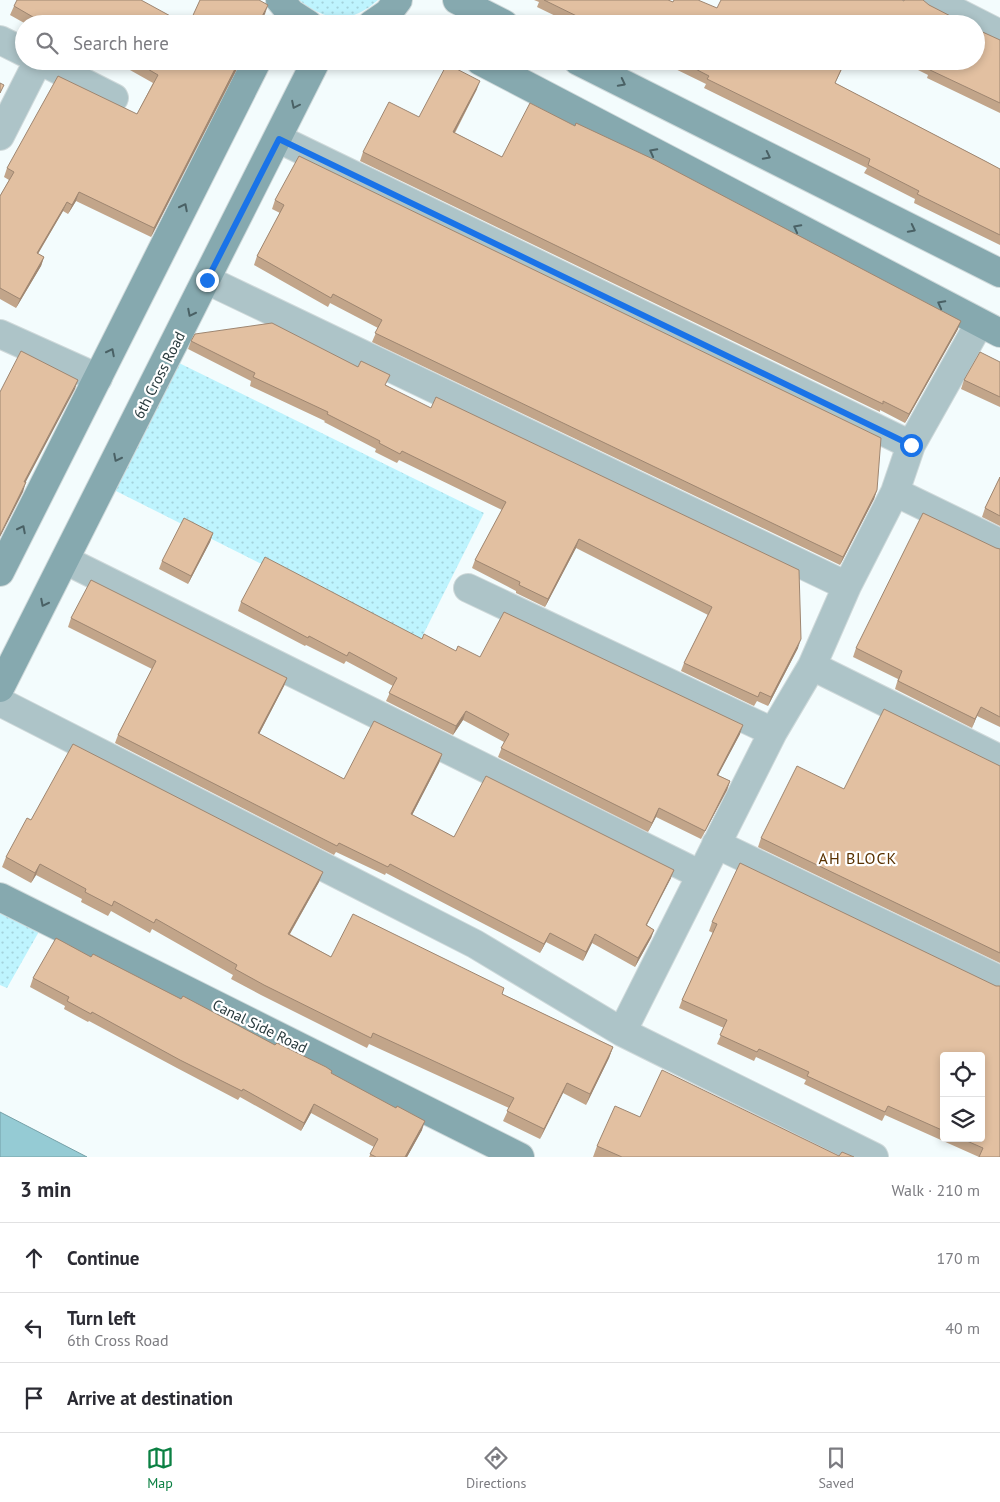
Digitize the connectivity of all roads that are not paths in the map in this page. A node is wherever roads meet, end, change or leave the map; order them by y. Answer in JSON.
{"nodes":[{"id":1,"x":457,"y":0,"type":"edge"},
{"id":2,"x":933,"y":0,"type":"edge"},
{"id":3,"x":486,"y":15,"type":"edge"},
{"id":4,"x":963,"y":15,"type":"edge"},
{"id":5,"x":985,"y":26,"type":"edge"},
{"id":6,"x":1000,"y":34,"type":"edge"},
{"id":7,"x":0,"y":40,"type":"edge"},
{"id":8,"x":15,"y":48,"type":"edge"},
{"id":9,"x":35,"y":70,"type":"edge"},
{"id":10,"x":58,"y":70,"type":"edge"},
{"id":11,"x":252,"y":70,"type":"edge"},
{"id":12,"x":312,"y":70,"type":"edge"},
{"id":13,"x":497,"y":70,"type":"edge"},
{"id":14,"x":596,"y":70,"type":"edge"},
{"id":15,"x":114,"y":98,"type":"dead end"},
{"id":16,"x":0,"y":136,"type":"edge"},
{"id":17,"x":279,"y":139,"type":"junction"},
{"id":18,"x":1000,"y":274,"type":"edge"},
{"id":19,"x":207,"y":280,"type":"junction"},
{"id":20,"x":989,"y":328,"type":"edge"},
{"id":21,"x":0,"y":334,"type":"edge"},
{"id":22,"x":98,"y":378,"type":"junction"},
{"id":23,"x":911,"y":445,"type":"junction"},
{"id":24,"x":895,"y":492,"type":"junction"},
{"id":25,"x":1000,"y":543,"type":"edge"},
{"id":26,"x":65,"y":560,"type":"junction"},
{"id":27,"x":0,"y":572,"type":"edge"},
{"id":28,"x":847,"y":586,"type":"junction"},
{"id":29,"x":468,"y":588,"type":"dead end"},
{"id":30,"x":812,"y":666,"type":"junction"},
{"id":31,"x":0,"y":688,"type":"edge"},
{"id":32,"x":0,"y":702,"type":"edge"},
{"id":33,"x":773,"y":732,"type":"junction"},
{"id":34,"x":1000,"y":759,"type":"edge"},
{"id":35,"x":716,"y":844,"type":"junction"},
{"id":36,"x":701,"y":875,"type":"junction"},
{"id":37,"x":0,"y":897,"type":"edge"},
{"id":38,"x":1000,"y":980,"type":"edge"},
{"id":39,"x":622,"y":1032,"type":"junction"},
{"id":40,"x":520,"y":1157,"type":"edge"},
{"id":41,"x":874,"y":1157,"type":"edge"}],
"edges":[{"from":1,"to":3,"type":"street"},
{"from":2,"to":4,"type":"street"},
{"from":5,"to":6,"type":"street"},
{"from":7,"to":8,"type":"street"},
{"from":9,"to":16,"type":"street"},
{"from":10,"to":15,"type":"street"},
{"from":22,"to":11,"type":"street","one_way":true},
{"from":12,"to":17,"type":"street","name":"6th Cross Road","one_way":true},
{"from":20,"to":13,"type":"street","one_way":true},
{"from":14,"to":18,"type":"street","one_way":true},
{"from":17,"to":19,"type":"street","name":"6th Cross Road"},
{"from":17,"to":23,"type":"street"},
{"from":19,"to":26,"type":"street","name":"6th Cross Road","one_way":true},
{"from":19,"to":28,"type":"street"},
{"from":20,"to":23,"type":"street"},
{"from":21,"to":22,"type":"street"},
{"from":27,"to":22,"type":"street","one_way":true},
{"from":23,"to":24,"type":"street"},
{"from":24,"to":25,"type":"street"},
{"from":24,"to":28,"type":"street"},
{"from":26,"to":31,"type":"street","name":"6th Cross Road","one_way":true},
{"from":26,"to":36,"type":"street"},
{"from":28,"to":30,"type":"street"},
{"from":29,"to":33,"type":"street"},
{"from":30,"to":33,"type":"street"},
{"from":30,"to":34,"type":"street"},
{"from":32,"to":39,"type":"street"},
{"from":33,"to":35,"type":"street"},
{"from":35,"to":36,"type":"street"},
{"from":35,"to":38,"type":"street"},
{"from":36,"to":39,"type":"street"},
{"from":37,"to":40,"type":"street","name":"Canal Side Road"},
{"from":39,"to":41,"type":"street"}]}
